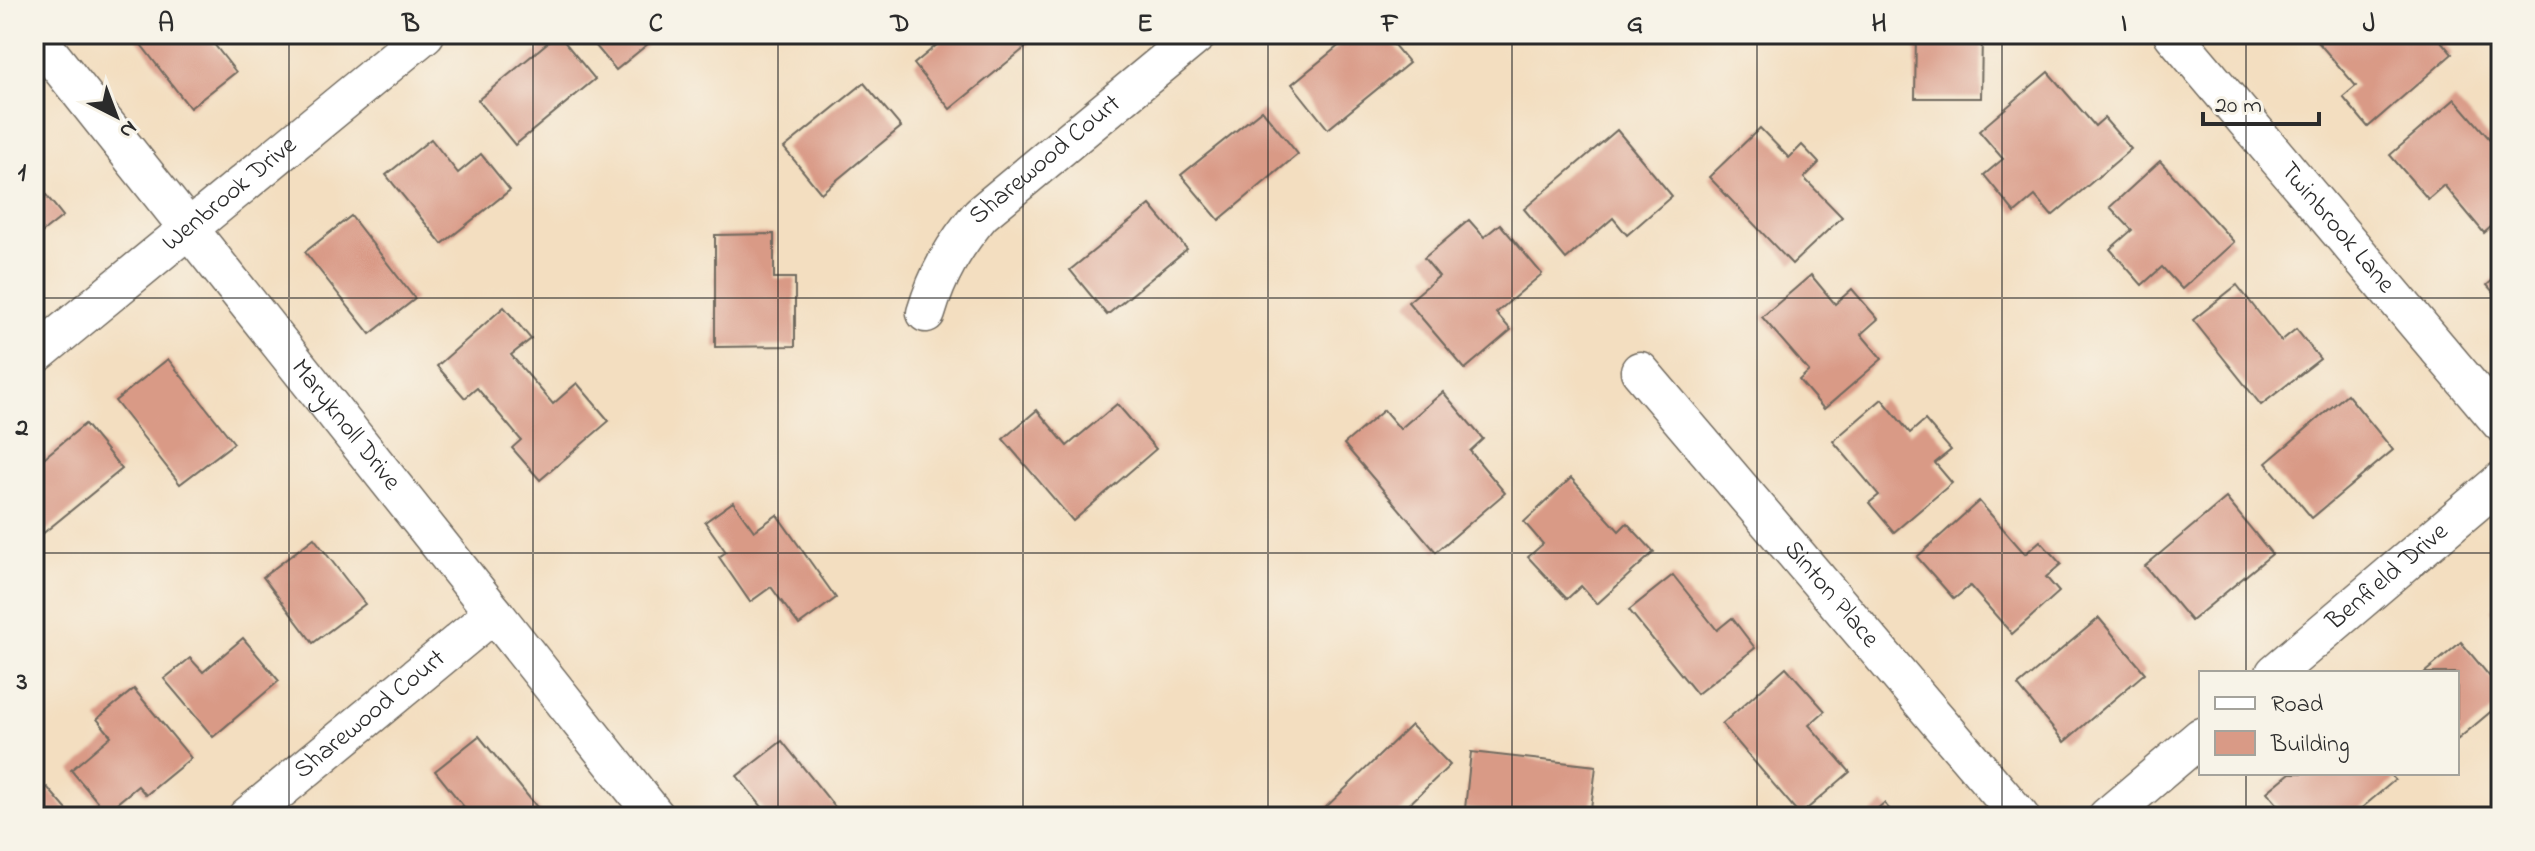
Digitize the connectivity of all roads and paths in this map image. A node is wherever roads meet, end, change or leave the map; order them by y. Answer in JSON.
{"nodes":[{"id":1,"x":34,"y":34,"type":"edge"},
{"id":2,"x":425,"y":34,"type":"edge"},
{"id":3,"x":1198,"y":34,"type":"edge"},
{"id":4,"x":2173,"y":34,"type":"edge"},
{"id":5,"x":189,"y":229,"type":"junction"},
{"id":6,"x":926,"y":313,"type":"dead end"},
{"id":7,"x":34,"y":356,"type":"edge"},
{"id":8,"x":1640,"y":371,"type":"dead end"},
{"id":9,"x":2501,"y":423,"type":"edge"},
{"id":10,"x":2501,"y":481,"type":"edge"},
{"id":11,"x":494,"y":613,"type":"junction"},
{"id":12,"x":2277,"y":671,"type":"edge"},
{"id":13,"x":2199,"y":739,"type":"edge"},
{"id":14,"x":247,"y":817,"type":"edge"},
{"id":15,"x":656,"y":817,"type":"edge"},
{"id":16,"x":2020,"y":817,"type":"edge"},
{"id":17,"x":2107,"y":817,"type":"edge"}],
"edges":[{"from":1,"to":5,"type":"street","name":"Maryknoll Drive"},
{"from":2,"to":5,"type":"street","name":"Wenbrook Drive"},
{"from":3,"to":6,"type":"street","name":"Sharewood Court"},
{"from":4,"to":9,"type":"street","name":"Twinbrook Lane"},
{"from":5,"to":7,"type":"street","name":"Wenbrook Drive"},
{"from":5,"to":11,"type":"street","name":"Maryknoll Drive"},
{"from":8,"to":16,"type":"street","name":"Sinton Place"},
{"from":10,"to":12,"type":"street","name":"Benfield Drive"},
{"from":11,"to":14,"type":"street","name":"Sharewood Court"},
{"from":11,"to":15,"type":"street","name":"Maryknoll Drive"},
{"from":13,"to":17,"type":"street"}]}
